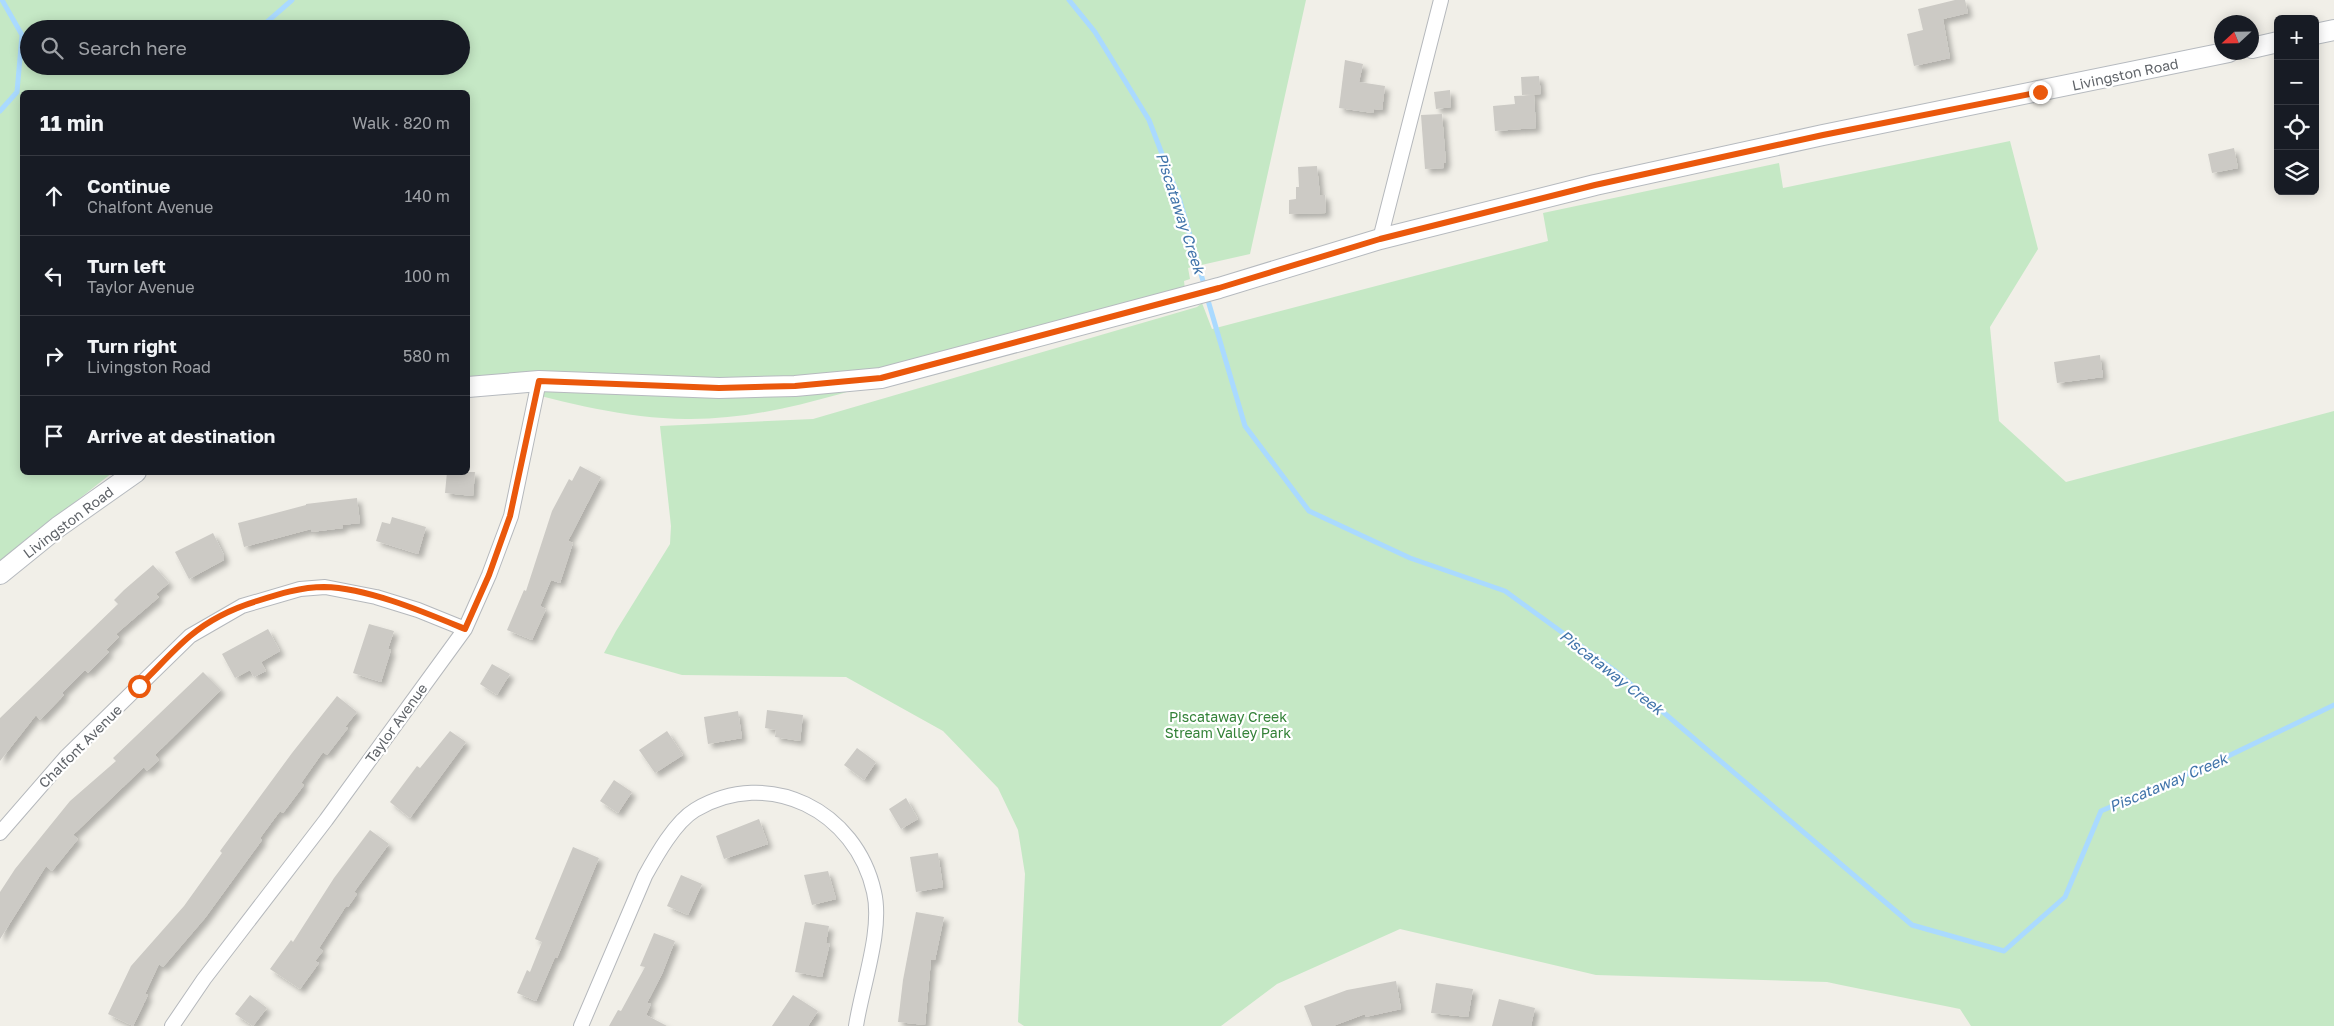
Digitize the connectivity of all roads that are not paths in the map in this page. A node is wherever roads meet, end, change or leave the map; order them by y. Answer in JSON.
{"nodes":[{"id":1,"x":1441,"y":0,"type":"edge"},
{"id":2,"x":2334,"y":30,"type":"edge"},
{"id":3,"x":2319,"y":33,"type":"edge"},
{"id":4,"x":2274,"y":43,"type":"edge"},
{"id":5,"x":2259,"y":46,"type":"edge"},
{"id":6,"x":2214,"y":55,"type":"edge"},
{"id":7,"x":1380,"y":239,"type":"junction"},
{"id":8,"x":539,"y":381,"type":"junction"},
{"id":9,"x":470,"y":387,"type":"edge"},
{"id":10,"x":132,"y":475,"type":"edge"},
{"id":11,"x":0,"y":574,"type":"edge"},
{"id":12,"x":465,"y":629,"type":"junction"},
{"id":13,"x":0,"y":833,"type":"edge"},
{"id":14,"x":172,"y":1026,"type":"edge"},
{"id":15,"x":581,"y":1026,"type":"edge"},
{"id":16,"x":856,"y":1026,"type":"edge"}],
"edges":[{"from":1,"to":7,"type":"street"},
{"from":2,"to":3,"type":"main road"},
{"from":4,"to":5,"type":"main road"},
{"from":6,"to":7,"type":"main road","name":"Livingston Road"},
{"from":7,"to":8,"type":"main road","name":"Livingston Road"},
{"from":8,"to":9,"type":"main road","name":"Livingston Road"},
{"from":8,"to":12,"type":"street","name":"Taylor Avenue"},
{"from":10,"to":11,"type":"main road","name":"Livingston Road"},
{"from":12,"to":13,"type":"street","name":"Chalfont Avenue"},
{"from":12,"to":14,"type":"street","name":"Taylor Avenue"},
{"from":15,"to":16,"type":"street"}]}
